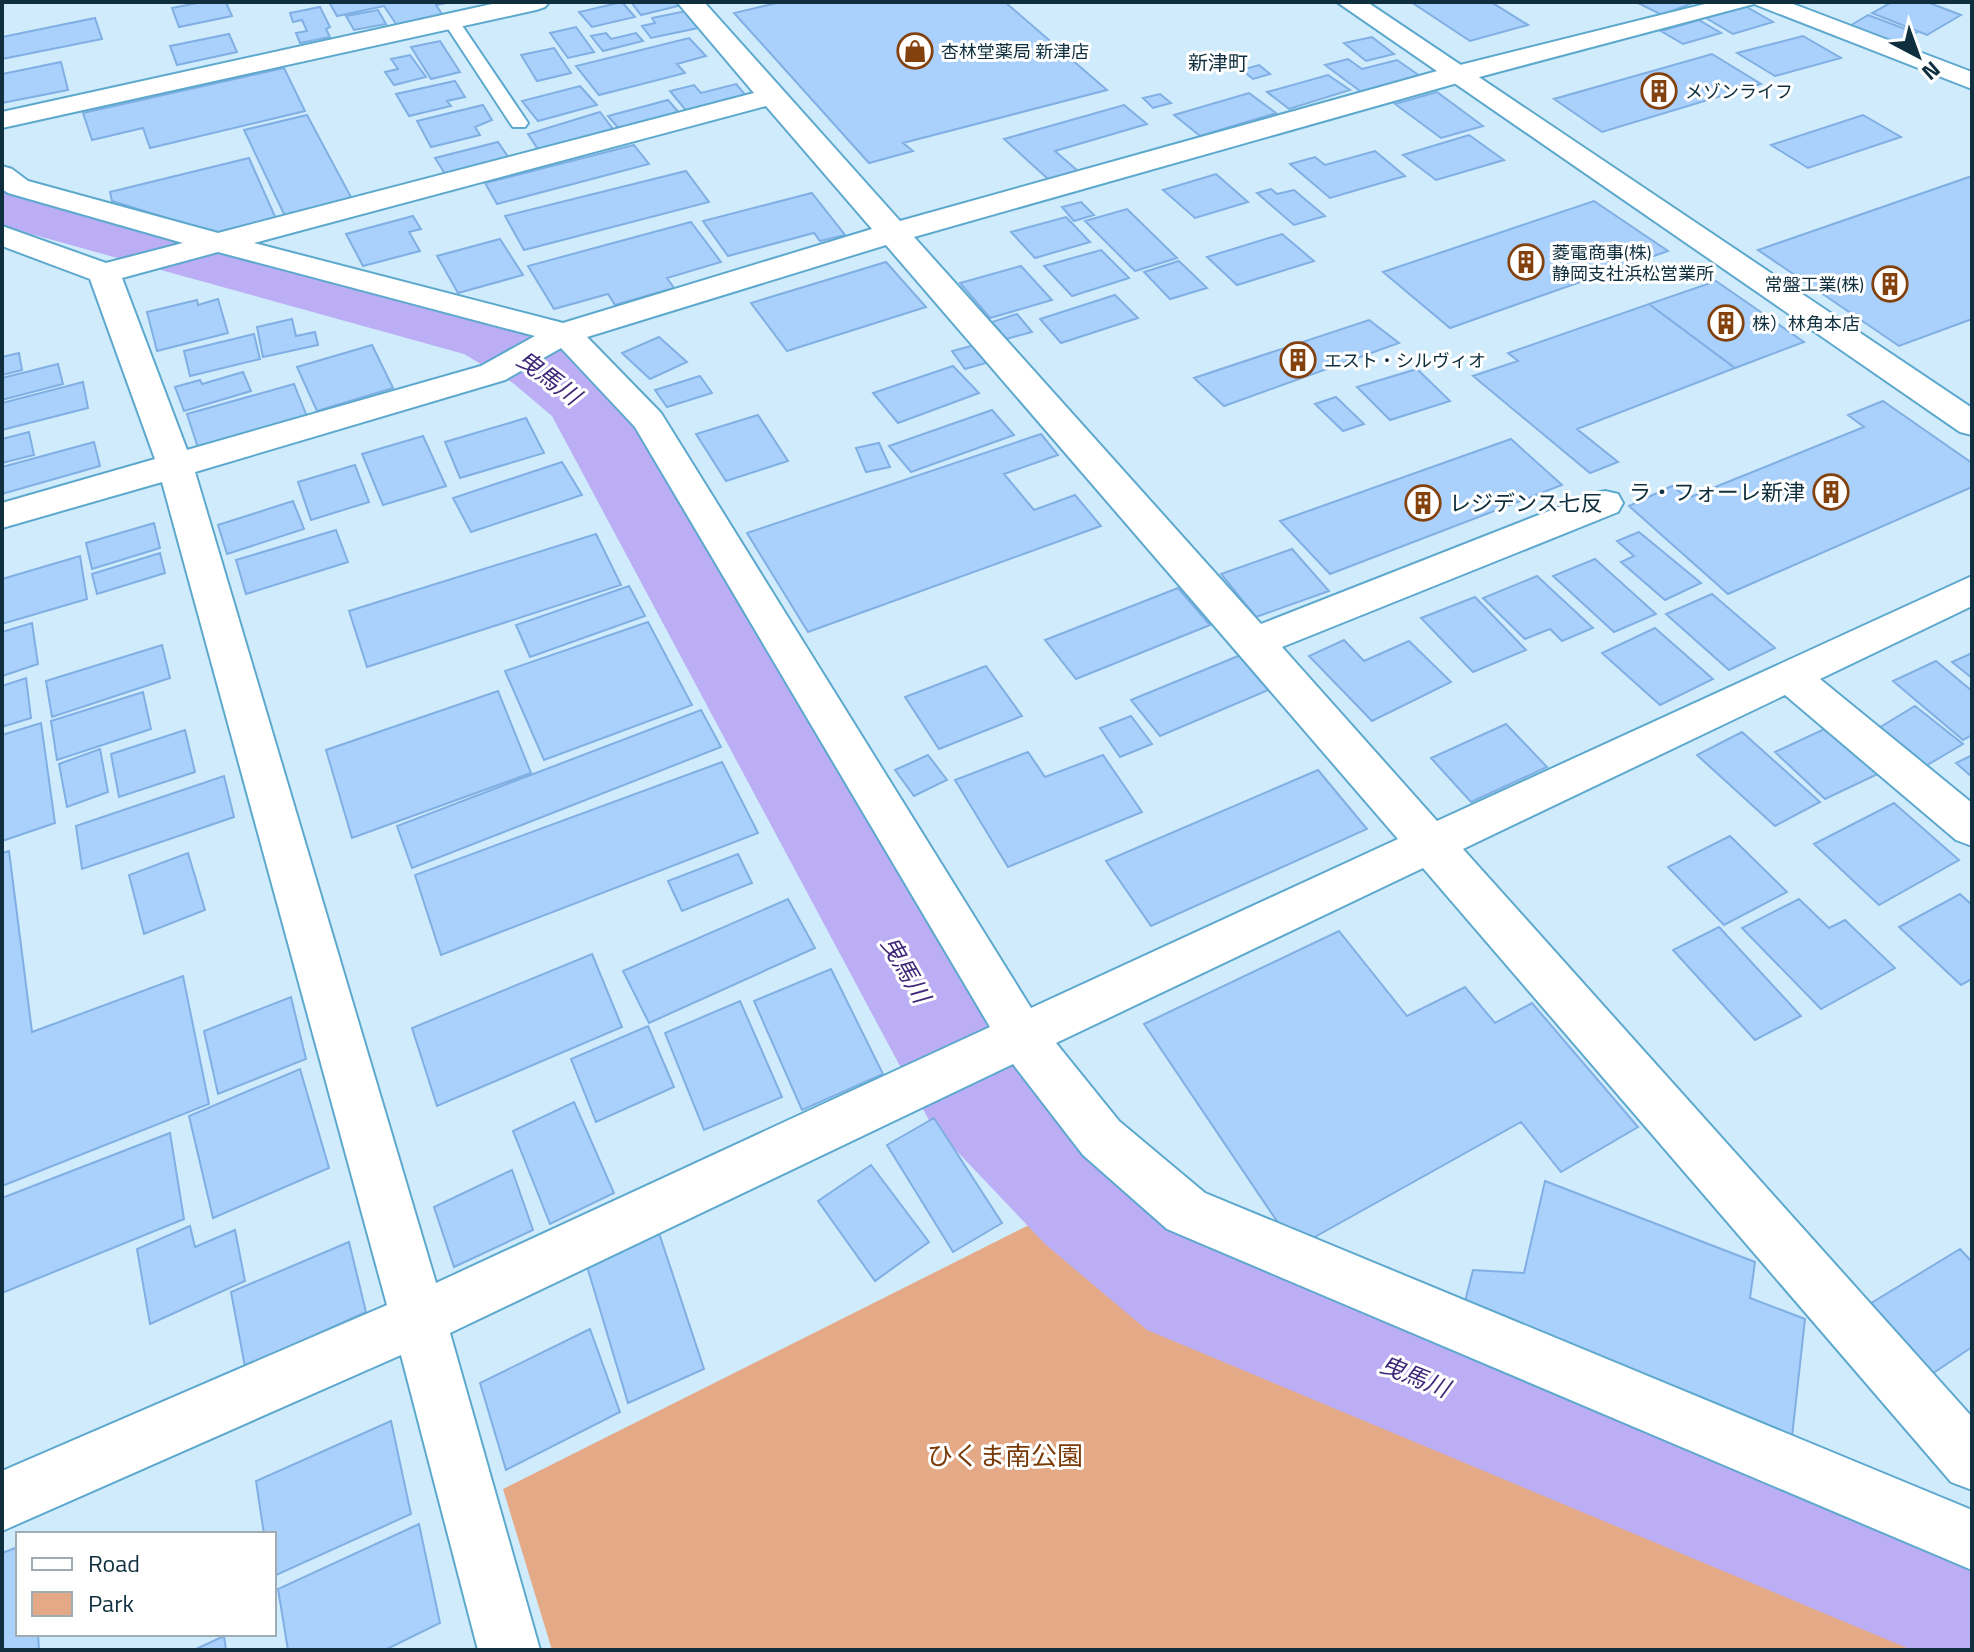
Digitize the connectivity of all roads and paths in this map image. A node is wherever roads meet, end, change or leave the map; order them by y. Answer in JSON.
{"nodes":[{"id":1,"x":536,"y":2,"type":"edge"},
{"id":2,"x":690,"y":2,"type":"edge"},
{"id":3,"x":1350,"y":2,"type":"edge"},
{"id":4,"x":1743,"y":2,"type":"edge"},
{"id":5,"x":1765,"y":2,"type":"edge"},
{"id":6,"x":451,"y":21,"type":"junction"},
{"id":7,"x":1458,"y":74,"type":"junction"},
{"id":8,"x":1972,"y":81,"type":"edge"},
{"id":9,"x":773,"y":96,"type":"junction"},
{"id":10,"x":2,"y":120,"type":"edge"},
{"id":11,"x":519,"y":123,"type":"dead end"},
{"id":12,"x":2,"y":175,"type":"edge"},
{"id":13,"x":893,"y":233,"type":"junction"},
{"id":14,"x":2,"y":235,"type":"edge"},
{"id":15,"x":216,"y":243,"type":"junction"},
{"id":16,"x":120,"y":268,"type":"junction"},
{"id":17,"x":555,"y":338,"type":"junction"},
{"id":18,"x":1972,"y":424,"type":"edge"},
{"id":19,"x":175,"y":465,"type":"junction"},
{"id":20,"x":1605,"y":503,"type":"dead end"},
{"id":21,"x":2,"y":516,"type":"edge"},
{"id":22,"x":1972,"y":590,"type":"edge"},
{"id":23,"x":1254,"y":643,"type":"junction"},
{"id":24,"x":1789,"y":676,"type":"junction"},
{"id":25,"x":1972,"y":828,"type":"edge"},
{"id":26,"x":1432,"y":845,"type":"junction"},
{"id":27,"x":1007,"y":1042,"type":"junction"},
{"id":28,"x":419,"y":1319,"type":"junction"},
{"id":29,"x":1972,"y":1461,"type":"edge"},
{"id":30,"x":2,"y":1501,"type":"edge"},
{"id":31,"x":1972,"y":1540,"type":"edge"},
{"id":32,"x":509,"y":1650,"type":"edge"}],
"edges":[{"from":1,"to":6,"type":"street"},
{"from":2,"to":9,"type":"street"},
{"from":3,"to":7,"type":"street"},
{"from":4,"to":7,"type":"street"},
{"from":5,"to":8,"type":"street"},
{"from":6,"to":10,"type":"street"},
{"from":6,"to":11,"type":"lane"},
{"from":7,"to":13,"type":"street"},
{"from":7,"to":18,"type":"street"},
{"from":9,"to":13,"type":"street"},
{"from":9,"to":15,"type":"street"},
{"from":12,"to":15,"type":"street"},
{"from":13,"to":17,"type":"street"},
{"from":13,"to":23,"type":"street"},
{"from":14,"to":16,"type":"street"},
{"from":15,"to":16,"type":"street"},
{"from":15,"to":17,"type":"street"},
{"from":16,"to":19,"type":"street"},
{"from":17,"to":19,"type":"street"},
{"from":17,"to":27,"type":"street"},
{"from":19,"to":21,"type":"street"},
{"from":19,"to":28,"type":"street"},
{"from":20,"to":23,"type":"street"},
{"from":22,"to":24,"type":"street"},
{"from":23,"to":26,"type":"street"},
{"from":24,"to":25,"type":"street"},
{"from":24,"to":26,"type":"street"},
{"from":26,"to":27,"type":"street"},
{"from":26,"to":29,"type":"street"},
{"from":27,"to":28,"type":"street"},
{"from":27,"to":31,"type":"street"},
{"from":28,"to":30,"type":"street"},
{"from":28,"to":32,"type":"street"}]}
